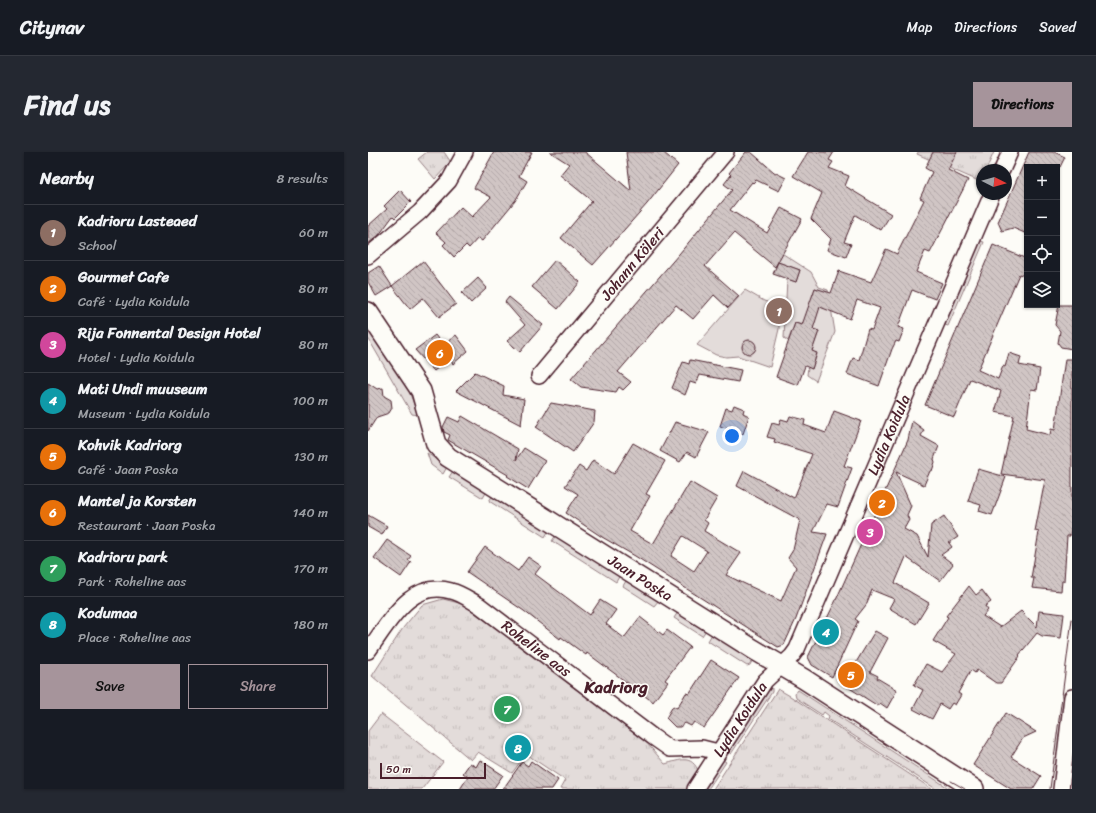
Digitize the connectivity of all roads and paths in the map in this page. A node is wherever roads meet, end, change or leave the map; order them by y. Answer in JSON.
{"nodes":[{"id":1,"x":465,"y":152,"type":"edge"},
{"id":2,"x":726,"y":152,"type":"edge"},
{"id":3,"x":1010,"y":152,"type":"edge"},
{"id":4,"x":1005,"y":164,"type":"edge"},
{"id":5,"x":989,"y":200,"type":"edge"},
{"id":6,"x":368,"y":256,"type":"edge"},
{"id":7,"x":368,"y":312,"type":"edge"},
{"id":8,"x":539,"y":376,"type":"dead end"},
{"id":9,"x":368,"y":651,"type":"edge"},
{"id":10,"x":780,"y":666,"type":"junction"},
{"id":11,"x":1072,"y":697,"type":"edge"},
{"id":12,"x":718,"y":752,"type":"junction"},
{"id":13,"x":695,"y":789,"type":"edge"},
{"id":14,"x":974,"y":789,"type":"edge"},
{"id":15,"x":1061,"y":789,"type":"edge"}],
"edges":[{"from":1,"to":6,"type":"street"},
{"from":2,"to":8,"type":"street","name":"Johann Köleri"},
{"from":3,"to":4,"type":"street"},
{"from":5,"to":10,"type":"street","name":"Lydia Koidula"},
{"from":7,"to":10,"type":"street","name":"Jaan Poska"},
{"from":9,"to":12,"type":"street","name":"Roheline aas"},
{"from":10,"to":12,"type":"street","name":"Lydia Koidula"},
{"from":10,"to":14,"type":"street","name":"Jaan Poska"},
{"from":11,"to":15,"type":"street"},
{"from":12,"to":13,"type":"street","name":"Lydia Koidula"}]}
